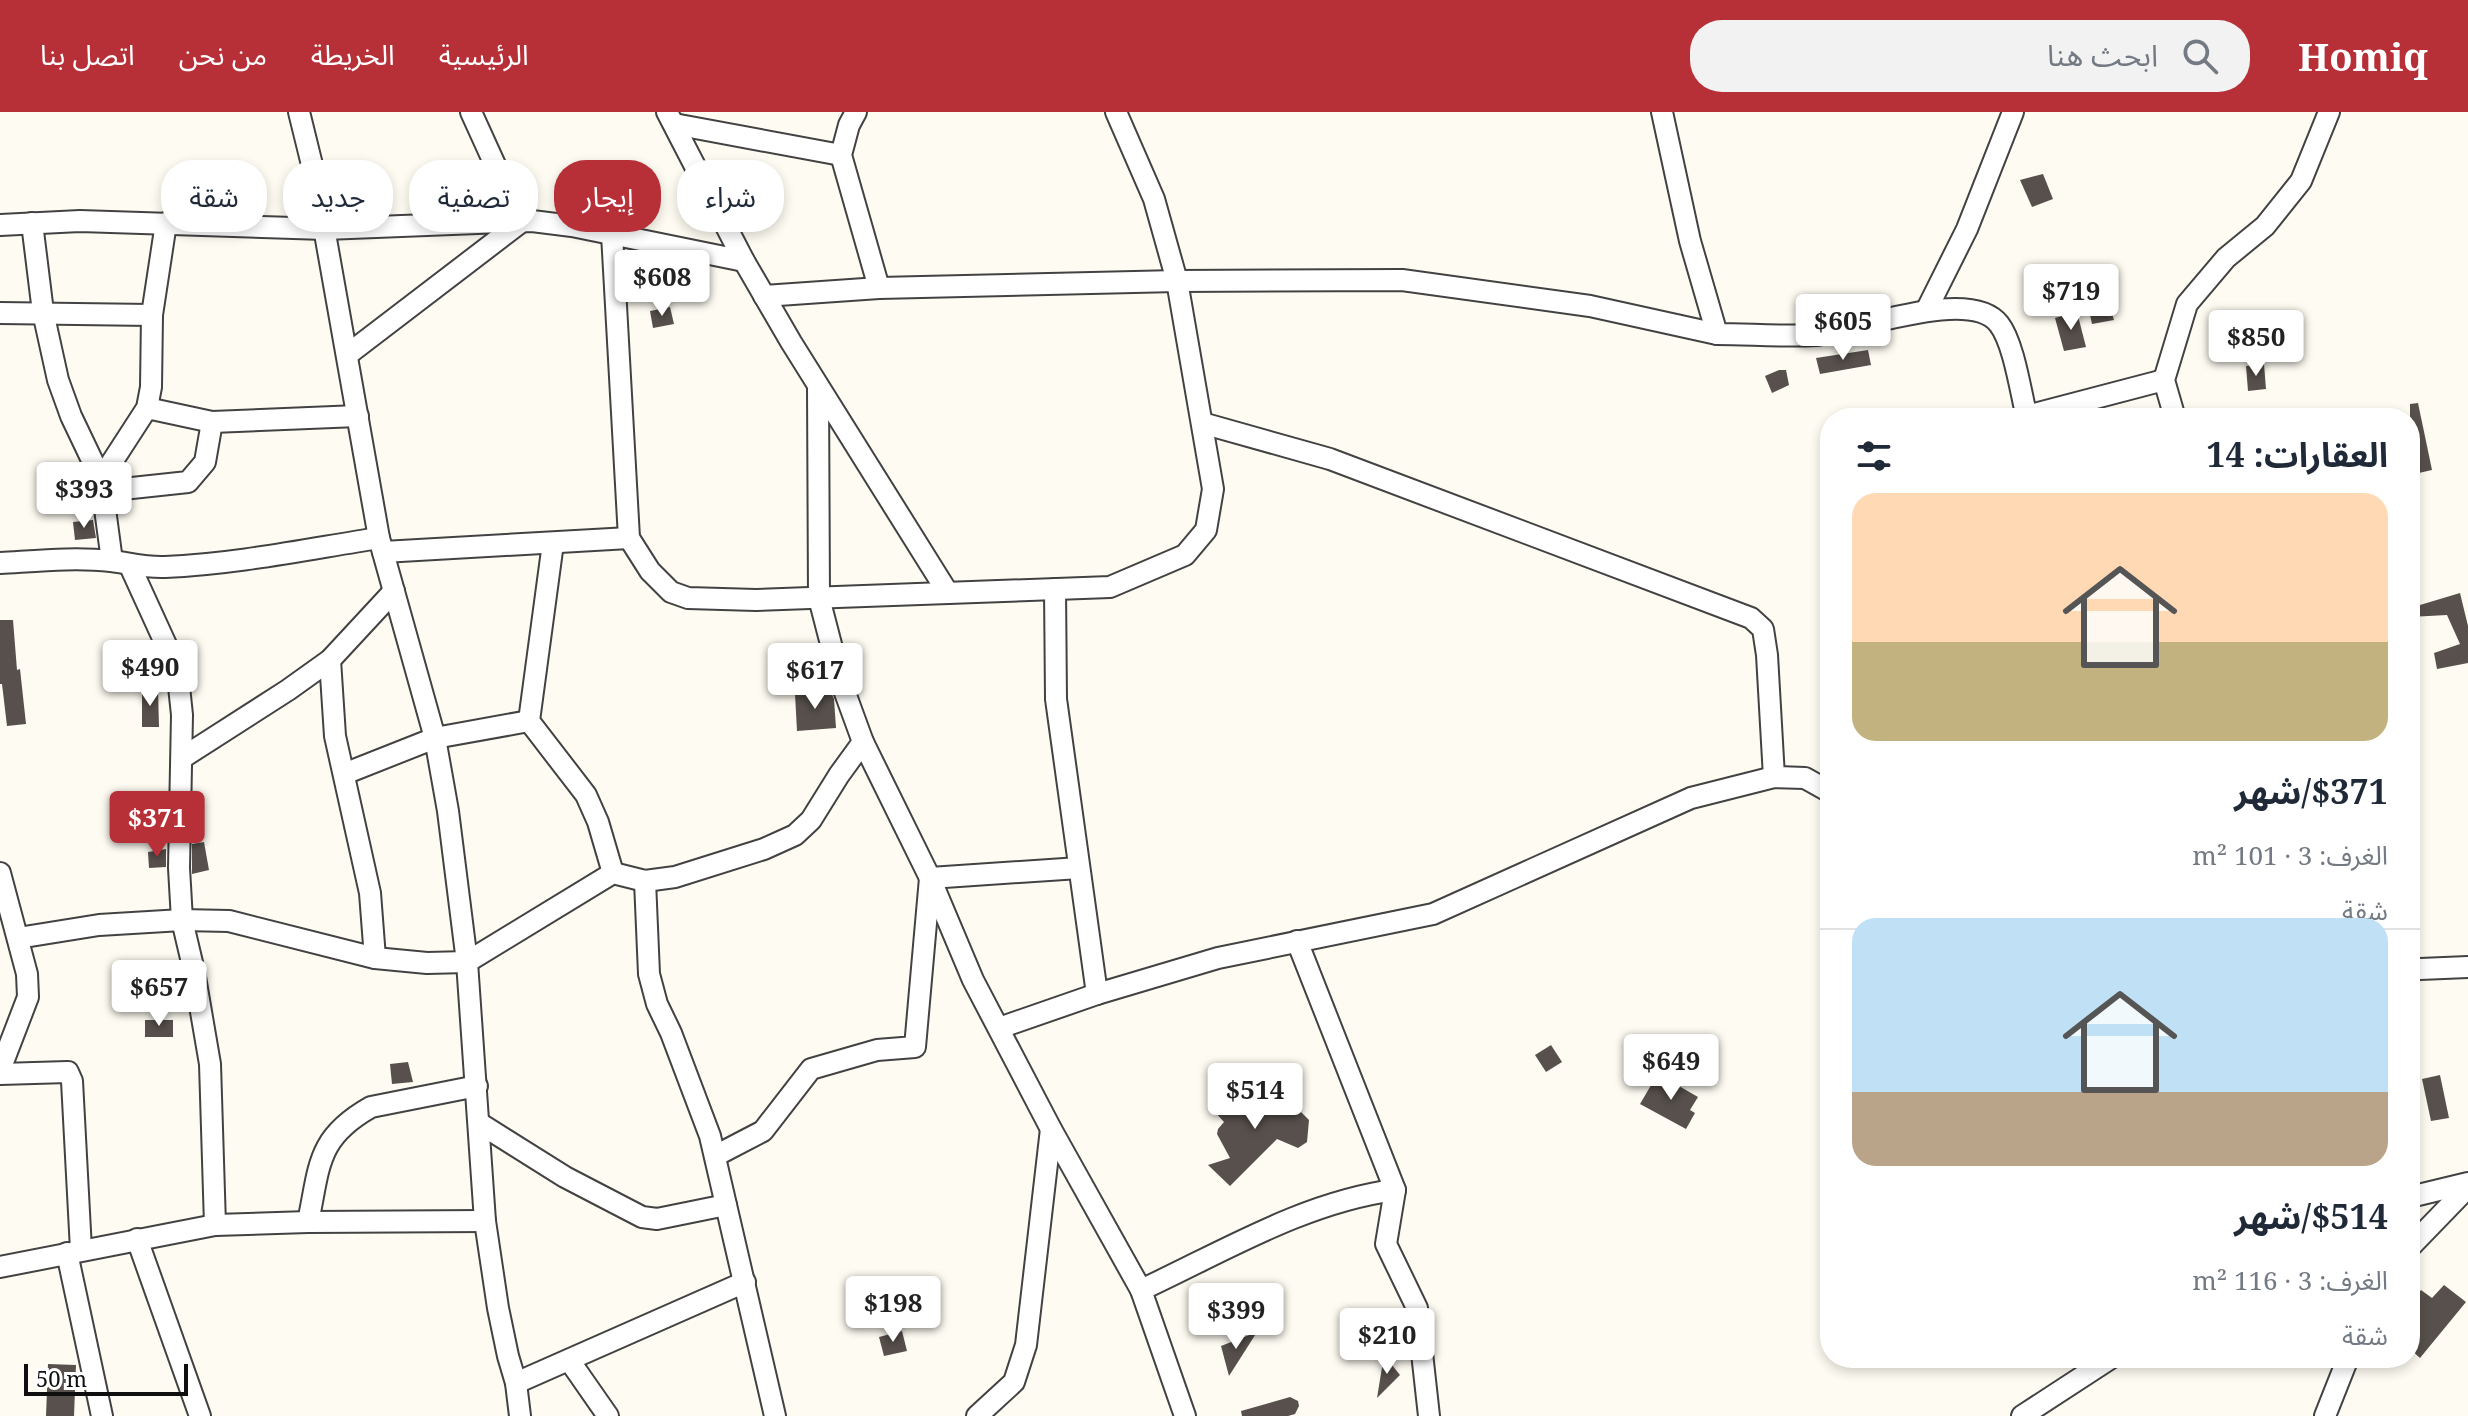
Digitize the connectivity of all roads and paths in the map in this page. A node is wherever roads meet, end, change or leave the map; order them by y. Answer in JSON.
{"nodes":[{"id":1,"x":299,"y":112,"type":"edge"},
{"id":2,"x":471,"y":112,"type":"edge"},
{"id":3,"x":856,"y":112,"type":"edge"},
{"id":4,"x":1116,"y":112,"type":"edge"},
{"id":5,"x":1662,"y":112,"type":"edge"},
{"id":6,"x":2013,"y":112,"type":"edge"},
{"id":7,"x":2329,"y":112,"type":"edge"},
{"id":8,"x":671,"y":118,"type":"edge"},
{"id":9,"x":841,"y":155,"type":"junction"},
{"id":10,"x":311,"y":160,"type":"edge"},
{"id":11,"x":493,"y":160,"type":"edge"},
{"id":12,"x":32,"y":223,"type":"junction"},
{"id":13,"x":161,"y":223,"type":"edge"},
{"id":14,"x":538,"y":223,"type":"edge"},
{"id":15,"x":0,"y":225,"type":"edge"},
{"id":16,"x":165,"y":232,"type":"edge"},
{"id":17,"x":326,"y":232,"type":"edge"},
{"id":18,"x":508,"y":232,"type":"edge"},
{"id":19,"x":612,"y":234,"type":"junction"},
{"id":20,"x":744,"y":261,"type":"junction"},
{"id":21,"x":1177,"y":281,"type":"junction"},
{"id":22,"x":879,"y":288,"type":"junction"},
{"id":23,"x":764,"y":296,"type":"junction"},
{"id":24,"x":1926,"y":311,"type":"junction"},
{"id":25,"x":43,"y":312,"type":"junction"},
{"id":26,"x":0,"y":313,"type":"edge"},
{"id":27,"x":152,"y":315,"type":"junction"},
{"id":28,"x":1717,"y":334,"type":"junction"},
{"id":29,"x":347,"y":355,"type":"junction"},
{"id":30,"x":2164,"y":380,"type":"junction"},
{"id":31,"x":818,"y":386,"type":"junction"},
{"id":32,"x":147,"y":408,"type":"junction"},
{"id":33,"x":2025,"y":408,"type":"edge"},
{"id":34,"x":2060,"y":408,"type":"edge"},
{"id":35,"x":2172,"y":408,"type":"edge"},
{"id":36,"x":358,"y":416,"type":"junction"},
{"id":37,"x":212,"y":422,"type":"junction"},
{"id":38,"x":1202,"y":423,"type":"junction"},
{"id":39,"x":102,"y":485,"type":"junction"},
{"id":40,"x":629,"y":538,"type":"junction"},
{"id":41,"x":553,"y":543,"type":"junction"},
{"id":42,"x":381,"y":545,"type":"junction"},
{"id":43,"x":0,"y":563,"type":"edge"},
{"id":44,"x":121,"y":563,"type":"junction"},
{"id":45,"x":1055,"y":589,"type":"junction"},
{"id":46,"x":394,"y":591,"type":"junction"},
{"id":47,"x":948,"y":593,"type":"junction"},
{"id":48,"x":819,"y":598,"type":"junction"},
{"id":49,"x":330,"y":660,"type":"junction"},
{"id":50,"x":529,"y":721,"type":"junction"},
{"id":51,"x":435,"y":738,"type":"junction"},
{"id":52,"x":863,"y":742,"type":"junction"},
{"id":53,"x":182,"y":758,"type":"junction"},
{"id":54,"x":344,"y":774,"type":"junction"},
{"id":55,"x":1774,"y":777,"type":"junction"},
{"id":56,"x":1820,"y":786,"type":"edge"},
{"id":57,"x":1079,"y":868,"type":"junction"},
{"id":58,"x":0,"y":873,"type":"edge"},
{"id":59,"x":613,"y":873,"type":"junction"},
{"id":60,"x":930,"y":878,"type":"junction"},
{"id":61,"x":645,"y":881,"type":"junction"},
{"id":62,"x":4,"y":911,"type":"edge"},
{"id":63,"x":182,"y":920,"type":"junction"},
{"id":64,"x":18,"y":938,"type":"junction"},
{"id":65,"x":1297,"y":941,"type":"junction"},
{"id":66,"x":375,"y":958,"type":"junction"},
{"id":67,"x":467,"y":962,"type":"junction"},
{"id":68,"x":2468,"y":967,"type":"edge"},
{"id":69,"x":2420,"y":969,"type":"edge"},
{"id":70,"x":1097,"y":994,"type":"junction"},
{"id":71,"x":999,"y":1028,"type":"junction"},
{"id":72,"x":0,"y":1072,"type":"edge"},
{"id":73,"x":477,"y":1086,"type":"junction"},
{"id":74,"x":479,"y":1123,"type":"junction"},
{"id":75,"x":1051,"y":1129,"type":"junction"},
{"id":76,"x":715,"y":1156,"type":"junction"},
{"id":77,"x":2468,"y":1185,"type":"edge"},
{"id":78,"x":1395,"y":1190,"type":"junction"},
{"id":79,"x":2420,"y":1195,"type":"edge"},
{"id":80,"x":726,"y":1205,"type":"junction"},
{"id":81,"x":485,"y":1221,"type":"junction"},
{"id":82,"x":308,"y":1222,"type":"junction"},
{"id":83,"x":215,"y":1225,"type":"junction"},
{"id":84,"x":2420,"y":1236,"type":"edge"},
{"id":85,"x":137,"y":1239,"type":"junction"},
{"id":86,"x":74,"y":1252,"type":"junction"},
{"id":87,"x":0,"y":1267,"type":"edge"},
{"id":88,"x":745,"y":1282,"type":"junction"},
{"id":89,"x":1141,"y":1290,"type":"junction"},
{"id":90,"x":569,"y":1360,"type":"junction"},
{"id":91,"x":2096,"y":1368,"type":"edge"},
{"id":92,"x":2344,"y":1368,"type":"edge"},
{"id":93,"x":516,"y":1383,"type":"junction"},
{"id":94,"x":102,"y":1416,"type":"edge"},
{"id":95,"x":200,"y":1416,"type":"edge"},
{"id":96,"x":520,"y":1416,"type":"edge"},
{"id":97,"x":608,"y":1416,"type":"edge"},
{"id":98,"x":775,"y":1416,"type":"edge"},
{"id":99,"x":977,"y":1416,"type":"edge"},
{"id":100,"x":1185,"y":1416,"type":"edge"},
{"id":101,"x":1429,"y":1416,"type":"edge"},
{"id":102,"x":2022,"y":1416,"type":"edge"},
{"id":103,"x":2325,"y":1416,"type":"edge"}],
"edges":[{"from":1,"to":10,"type":"street"},
{"from":2,"to":11,"type":"street"},
{"from":3,"to":9,"type":"street"},
{"from":4,"to":21,"type":"street"},
{"from":5,"to":28,"type":"street"},
{"from":6,"to":24,"type":"street"},
{"from":7,"to":30,"type":"street"},
{"from":8,"to":9,"type":"street"},
{"from":8,"to":20,"type":"street"},
{"from":9,"to":22,"type":"street"},
{"from":12,"to":13,"type":"street"},
{"from":12,"to":15,"type":"street"},
{"from":12,"to":25,"type":"street"},
{"from":14,"to":19,"type":"street"},
{"from":16,"to":27,"type":"street"},
{"from":17,"to":29,"type":"street"},
{"from":18,"to":29,"type":"street"},
{"from":19,"to":20,"type":"street"},
{"from":19,"to":40,"type":"street"},
{"from":20,"to":23,"type":"street"},
{"from":21,"to":22,"type":"street"},
{"from":21,"to":28,"type":"street"},
{"from":21,"to":38,"type":"street"},
{"from":22,"to":23,"type":"street"},
{"from":23,"to":31,"type":"street"},
{"from":24,"to":28,"type":"street"},
{"from":24,"to":33,"type":"street"},
{"from":25,"to":26,"type":"street"},
{"from":25,"to":27,"type":"street"},
{"from":25,"to":39,"type":"street"},
{"from":27,"to":32,"type":"street"},
{"from":29,"to":36,"type":"street"},
{"from":30,"to":34,"type":"street"},
{"from":30,"to":35,"type":"street"},
{"from":31,"to":47,"type":"street"},
{"from":31,"to":48,"type":"street"},
{"from":32,"to":37,"type":"street"},
{"from":32,"to":39,"type":"street"},
{"from":36,"to":37,"type":"street"},
{"from":36,"to":42,"type":"street"},
{"from":37,"to":39,"type":"street"},
{"from":38,"to":45,"type":"street"},
{"from":38,"to":55,"type":"street"},
{"from":39,"to":44,"type":"street"},
{"from":40,"to":41,"type":"street"},
{"from":40,"to":48,"type":"street"},
{"from":41,"to":42,"type":"street"},
{"from":41,"to":50,"type":"street"},
{"from":42,"to":44,"type":"street"},
{"from":42,"to":46,"type":"street"},
{"from":43,"to":44,"type":"street"},
{"from":44,"to":53,"type":"street"},
{"from":45,"to":47,"type":"street"},
{"from":45,"to":57,"type":"street"},
{"from":46,"to":49,"type":"street"},
{"from":46,"to":51,"type":"street"},
{"from":47,"to":48,"type":"street"},
{"from":48,"to":52,"type":"street"},
{"from":49,"to":53,"type":"street"},
{"from":49,"to":54,"type":"street"},
{"from":50,"to":51,"type":"street"},
{"from":50,"to":59,"type":"street"},
{"from":51,"to":54,"type":"street"},
{"from":51,"to":67,"type":"street"},
{"from":52,"to":60,"type":"street"},
{"from":52,"to":61,"type":"street"},
{"from":53,"to":63,"type":"street"},
{"from":54,"to":66,"type":"street"},
{"from":55,"to":56,"type":"street"},
{"from":55,"to":65,"type":"street"},
{"from":57,"to":60,"type":"street"},
{"from":57,"to":70,"type":"street"},
{"from":58,"to":62,"type":"street"},
{"from":59,"to":61,"type":"street"},
{"from":59,"to":67,"type":"street"},
{"from":60,"to":71,"type":"street"},
{"from":60,"to":76,"type":"street"},
{"from":61,"to":76,"type":"street"},
{"from":62,"to":64,"type":"street"},
{"from":63,"to":64,"type":"street"},
{"from":63,"to":66,"type":"street"},
{"from":63,"to":83,"type":"street"},
{"from":64,"to":72,"type":"street"},
{"from":65,"to":70,"type":"street"},
{"from":65,"to":78,"type":"street"},
{"from":66,"to":67,"type":"street"},
{"from":67,"to":73,"type":"street"},
{"from":68,"to":69,"type":"street"},
{"from":70,"to":71,"type":"street"},
{"from":71,"to":75,"type":"street"},
{"from":72,"to":86,"type":"street"},
{"from":73,"to":74,"type":"street"},
{"from":73,"to":82,"type":"street"},
{"from":74,"to":80,"type":"street"},
{"from":74,"to":81,"type":"street"},
{"from":75,"to":89,"type":"street"},
{"from":75,"to":99,"type":"street"},
{"from":76,"to":80,"type":"street"},
{"from":77,"to":79,"type":"street"},
{"from":77,"to":84,"type":"street"},
{"from":78,"to":89,"type":"street"},
{"from":78,"to":101,"type":"street"},
{"from":80,"to":88,"type":"street"},
{"from":81,"to":82,"type":"street"},
{"from":81,"to":93,"type":"street"},
{"from":82,"to":83,"type":"street"},
{"from":83,"to":85,"type":"street"},
{"from":85,"to":86,"type":"street"},
{"from":85,"to":95,"type":"street"},
{"from":86,"to":87,"type":"street"},
{"from":86,"to":94,"type":"street"},
{"from":88,"to":90,"type":"street"},
{"from":88,"to":98,"type":"street"},
{"from":89,"to":100,"type":"street"},
{"from":90,"to":93,"type":"street"},
{"from":90,"to":97,"type":"street"},
{"from":91,"to":102,"type":"street"},
{"from":92,"to":103,"type":"street"},
{"from":93,"to":96,"type":"street"}]}
